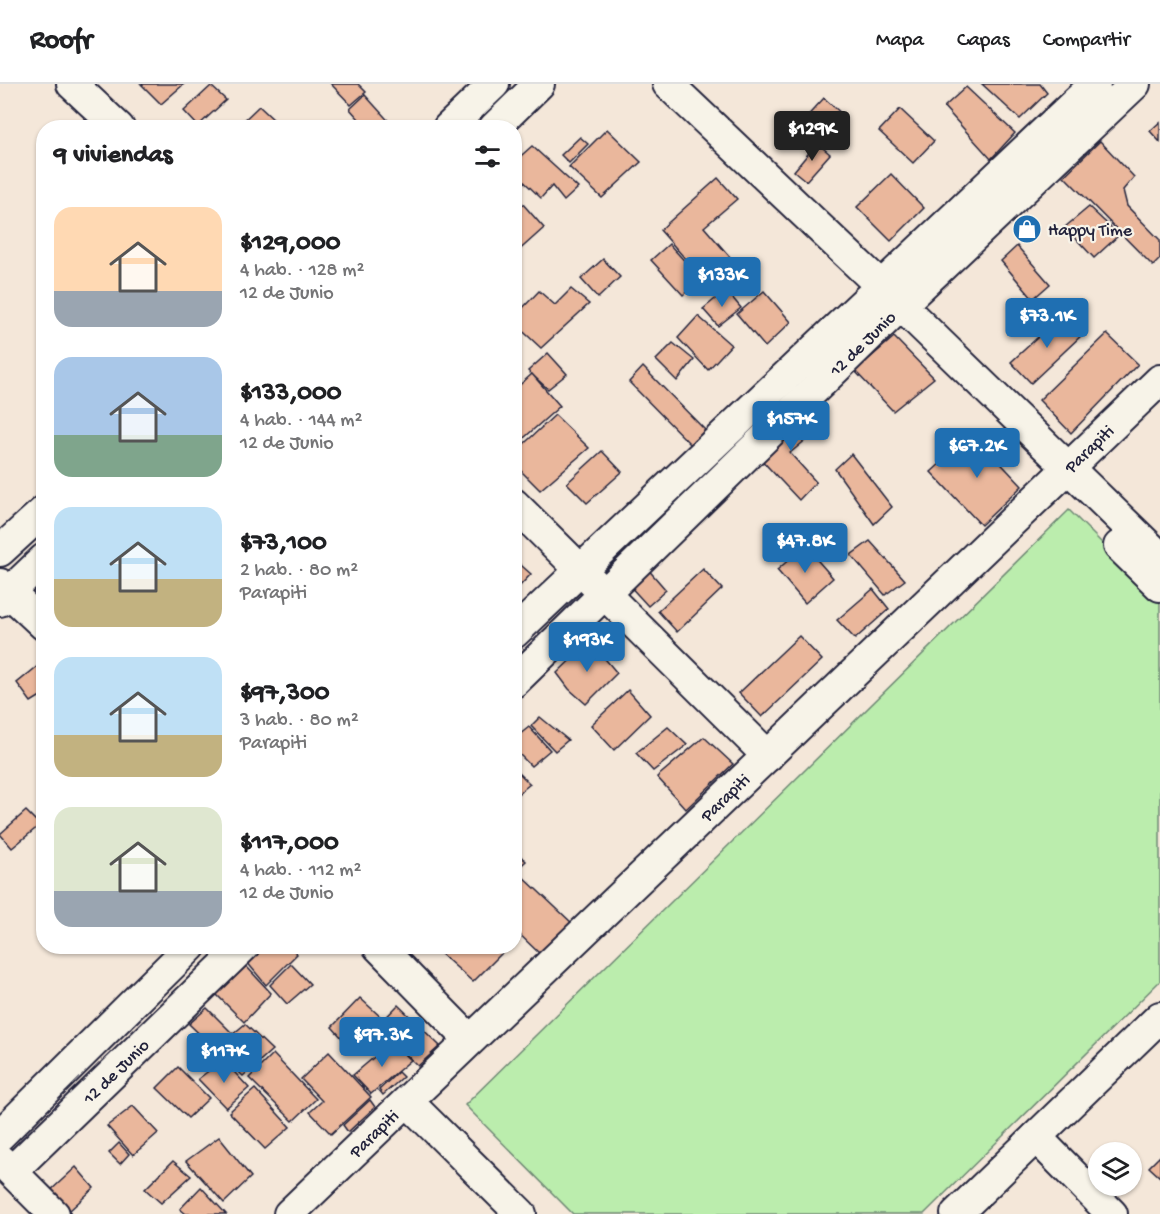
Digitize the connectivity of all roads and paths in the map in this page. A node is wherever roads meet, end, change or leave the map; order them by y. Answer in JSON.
{"nodes":[{"id":1,"x":72,"y":84,"type":"edge"},
{"id":2,"x":494,"y":84,"type":"edge"},
{"id":3,"x":539,"y":84,"type":"edge"},
{"id":4,"x":668,"y":84,"type":"edge"},
{"id":5,"x":1095,"y":84,"type":"edge"},
{"id":6,"x":1136,"y":84,"type":"edge"},
{"id":7,"x":110,"y":120,"type":"edge"},
{"id":8,"x":456,"y":120,"type":"edge"},
{"id":9,"x":502,"y":120,"type":"edge"},
{"id":10,"x":891,"y":295,"type":"junction"},
{"id":11,"x":1160,"y":380,"type":"edge"},
{"id":12,"x":1061,"y":475,"type":"junction"},
{"id":13,"x":522,"y":512,"type":"edge"},
{"id":14,"x":36,"y":517,"type":"edge"},
{"id":15,"x":0,"y":551,"type":"edge"},
{"id":16,"x":1160,"y":558,"type":"edge"},
{"id":17,"x":36,"y":565,"type":"edge"},
{"id":18,"x":581,"y":569,"type":"junction"},
{"id":19,"x":1160,"y":586,"type":"edge"},
{"id":20,"x":3,"y":592,"type":"edge"},
{"id":21,"x":604,"y":595,"type":"junction"},
{"id":22,"x":36,"y":619,"type":"edge"},
{"id":23,"x":522,"y":625,"type":"edge"},
{"id":24,"x":522,"y":674,"type":"edge"},
{"id":25,"x":768,"y":756,"type":"junction"},
{"id":26,"x":183,"y":954,"type":"edge"},
{"id":27,"x":235,"y":954,"type":"edge"},
{"id":28,"x":386,"y":954,"type":"edge"},
{"id":29,"x":1160,"y":1017,"type":"edge"},
{"id":30,"x":470,"y":1040,"type":"junction"},
{"id":31,"x":408,"y":1102,"type":"junction"},
{"id":32,"x":0,"y":1135,"type":"edge"},
{"id":33,"x":1036,"y":1137,"type":"junction"},
{"id":34,"x":6,"y":1166,"type":"edge"},
{"id":35,"x":54,"y":1214,"type":"edge"},
{"id":36,"x":289,"y":1214,"type":"edge"},
{"id":37,"x":521,"y":1214,"type":"edge"},
{"id":38,"x":957,"y":1214,"type":"edge"},
{"id":39,"x":1112,"y":1214,"type":"edge"}],
"edges":[{"from":1,"to":7,"type":"street"},
{"from":2,"to":8,"type":"street"},
{"from":3,"to":9,"type":"street"},
{"from":4,"to":10,"type":"street"},
{"from":5,"to":10,"type":"street","name":"12 de Junio"},
{"from":6,"to":10,"type":"street","name":"12 de Junio"},
{"from":10,"to":12,"type":"street"},
{"from":10,"to":18,"type":"street","name":"12 de Junio"},
{"from":10,"to":21,"type":"street","name":"12 de Junio"},
{"from":11,"to":12,"type":"street","name":"Parapiti"},
{"from":12,"to":16,"type":"street"},
{"from":12,"to":19,"type":"street"},
{"from":12,"to":25,"type":"street","name":"Parapiti"},
{"from":13,"to":18,"type":"street"},
{"from":14,"to":15,"type":"street"},
{"from":17,"to":20,"type":"street"},
{"from":18,"to":21,"type":"street"},
{"from":18,"to":23,"type":"street","name":"12 de Junio"},
{"from":20,"to":22,"type":"street"},
{"from":21,"to":24,"type":"street","name":"12 de Junio"},
{"from":21,"to":25,"type":"street"},
{"from":25,"to":30,"type":"street","name":"Parapiti"},
{"from":26,"to":32,"type":"street","name":"12 de Junio"},
{"from":27,"to":34,"type":"street","name":"12 de Junio"},
{"from":28,"to":30,"type":"street"},
{"from":29,"to":33,"type":"street"},
{"from":30,"to":31,"type":"street","name":"Parapiti"},
{"from":31,"to":36,"type":"street","name":"Parapiti"},
{"from":31,"to":37,"type":"street"},
{"from":33,"to":38,"type":"street"},
{"from":33,"to":39,"type":"street"},
{"from":34,"to":35,"type":"street"}]}
